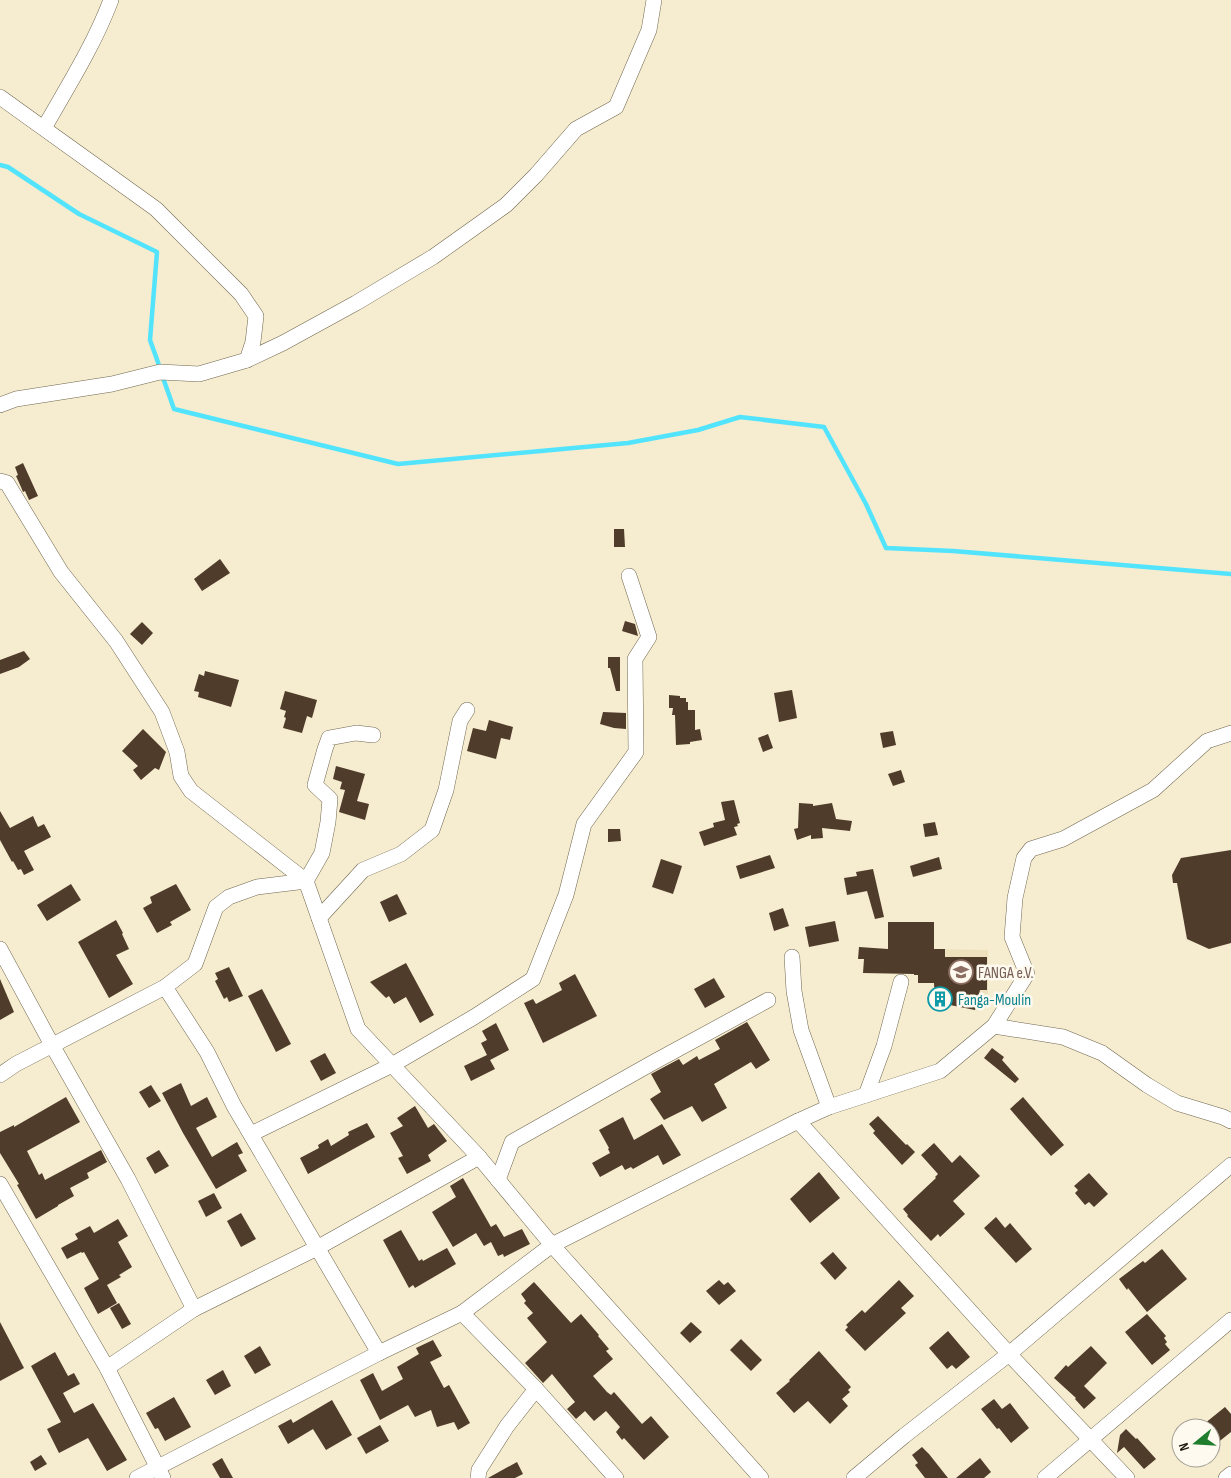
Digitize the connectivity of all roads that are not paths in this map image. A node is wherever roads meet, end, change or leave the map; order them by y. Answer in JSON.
{"nodes":[{"id":1,"x":111,"y":0,"type":"edge"},
{"id":2,"x":654,"y":0,"type":"edge"},
{"id":3,"x":0,"y":97,"type":"edge"},
{"id":4,"x":44,"y":128,"type":"junction"},
{"id":5,"x":247,"y":360,"type":"junction"},
{"id":6,"x":0,"y":405,"type":"edge"},
{"id":7,"x":0,"y":480,"type":"edge"},
{"id":8,"x":629,"y":576,"type":"dead end"},
{"id":9,"x":466,"y":710,"type":"dead end"},
{"id":10,"x":1231,"y":733,"type":"edge"},
{"id":11,"x":373,"y":735,"type":"dead end"},
{"id":12,"x":306,"y":881,"type":"junction"},
{"id":13,"x":319,"y":918,"type":"junction"},
{"id":14,"x":0,"y":949,"type":"edge"},
{"id":15,"x":792,"y":957,"type":"dead end"},
{"id":16,"x":901,"y":982,"type":"dead end"},
{"id":17,"x":165,"y":987,"type":"junction"},
{"id":18,"x":768,"y":1000,"type":"dead end"},
{"id":19,"x":994,"y":1026,"type":"junction"},
{"id":20,"x":52,"y":1045,"type":"junction"},
{"id":21,"x":392,"y":1065,"type":"junction"},
{"id":22,"x":0,"y":1075,"type":"edge"},
{"id":23,"x":866,"y":1095,"type":"junction"},
{"id":24,"x":829,"y":1108,"type":"junction"},
{"id":25,"x":798,"y":1121,"type":"junction"},
{"id":26,"x":1231,"y":1121,"type":"edge"},
{"id":27,"x":251,"y":1134,"type":"junction"},
{"id":28,"x":479,"y":1157,"type":"junction"},
{"id":29,"x":1231,"y":1166,"type":"edge"},
{"id":30,"x":498,"y":1180,"type":"junction"},
{"id":31,"x":0,"y":1184,"type":"edge"},
{"id":32,"x":552,"y":1245,"type":"junction"},
{"id":33,"x":317,"y":1248,"type":"junction"},
{"id":34,"x":194,"y":1308,"type":"junction"},
{"id":35,"x":462,"y":1313,"type":"junction"},
{"id":36,"x":1231,"y":1320,"type":"edge"},
{"id":37,"x":379,"y":1353,"type":"junction"},
{"id":38,"x":1009,"y":1354,"type":"junction"},
{"id":39,"x":108,"y":1368,"type":"junction"},
{"id":40,"x":536,"y":1389,"type":"junction"},
{"id":41,"x":1091,"y":1440,"type":"junction"},
{"id":42,"x":160,"y":1472,"type":"edge"},
{"id":43,"x":1231,"y":1474,"type":"edge"},
{"id":44,"x":137,"y":1478,"type":"edge"},
{"id":45,"x":478,"y":1478,"type":"edge"},
{"id":46,"x":616,"y":1478,"type":"edge"},
{"id":47,"x":761,"y":1478,"type":"edge"},
{"id":48,"x":854,"y":1478,"type":"edge"},
{"id":49,"x":1045,"y":1478,"type":"edge"},
{"id":50,"x":1126,"y":1478,"type":"edge"},
{"id":51,"x":1226,"y":1478,"type":"edge"}],
"edges":[{"from":1,"to":4,"type":"street"},
{"from":2,"to":5,"type":"street"},
{"from":3,"to":4,"type":"street"},
{"from":4,"to":5,"type":"street"},
{"from":5,"to":6,"type":"street"},
{"from":7,"to":12,"type":"street"},
{"from":8,"to":21,"type":"street"},
{"from":9,"to":13,"type":"street"},
{"from":10,"to":19,"type":"street"},
{"from":11,"to":12,"type":"street"},
{"from":12,"to":13,"type":"street"},
{"from":12,"to":17,"type":"street"},
{"from":13,"to":21,"type":"street"},
{"from":14,"to":20,"type":"street"},
{"from":15,"to":24,"type":"street"},
{"from":16,"to":23,"type":"street"},
{"from":17,"to":20,"type":"street"},
{"from":17,"to":27,"type":"street"},
{"from":18,"to":30,"type":"street"},
{"from":19,"to":23,"type":"street"},
{"from":19,"to":26,"type":"street"},
{"from":20,"to":22,"type":"street"},
{"from":20,"to":34,"type":"street"},
{"from":21,"to":27,"type":"street"},
{"from":21,"to":28,"type":"street"},
{"from":23,"to":24,"type":"street"},
{"from":24,"to":25,"type":"street"},
{"from":25,"to":32,"type":"street"},
{"from":25,"to":38,"type":"street"},
{"from":27,"to":33,"type":"street"},
{"from":28,"to":30,"type":"street"},
{"from":28,"to":33,"type":"street"},
{"from":29,"to":38,"type":"street"},
{"from":30,"to":32,"type":"street"},
{"from":31,"to":39,"type":"street"},
{"from":32,"to":35,"type":"street"},
{"from":32,"to":47,"type":"street"},
{"from":33,"to":34,"type":"street"},
{"from":33,"to":37,"type":"street"},
{"from":34,"to":39,"type":"street"},
{"from":35,"to":37,"type":"street"},
{"from":35,"to":40,"type":"street"},
{"from":36,"to":41,"type":"street"},
{"from":37,"to":42,"type":"street"},
{"from":38,"to":41,"type":"street"},
{"from":38,"to":48,"type":"street"},
{"from":39,"to":42,"type":"street"},
{"from":40,"to":45,"type":"street"},
{"from":40,"to":46,"type":"street"},
{"from":41,"to":49,"type":"street"},
{"from":41,"to":50,"type":"street"},
{"from":42,"to":44,"type":"street"},
{"from":43,"to":51,"type":"street"}]}
